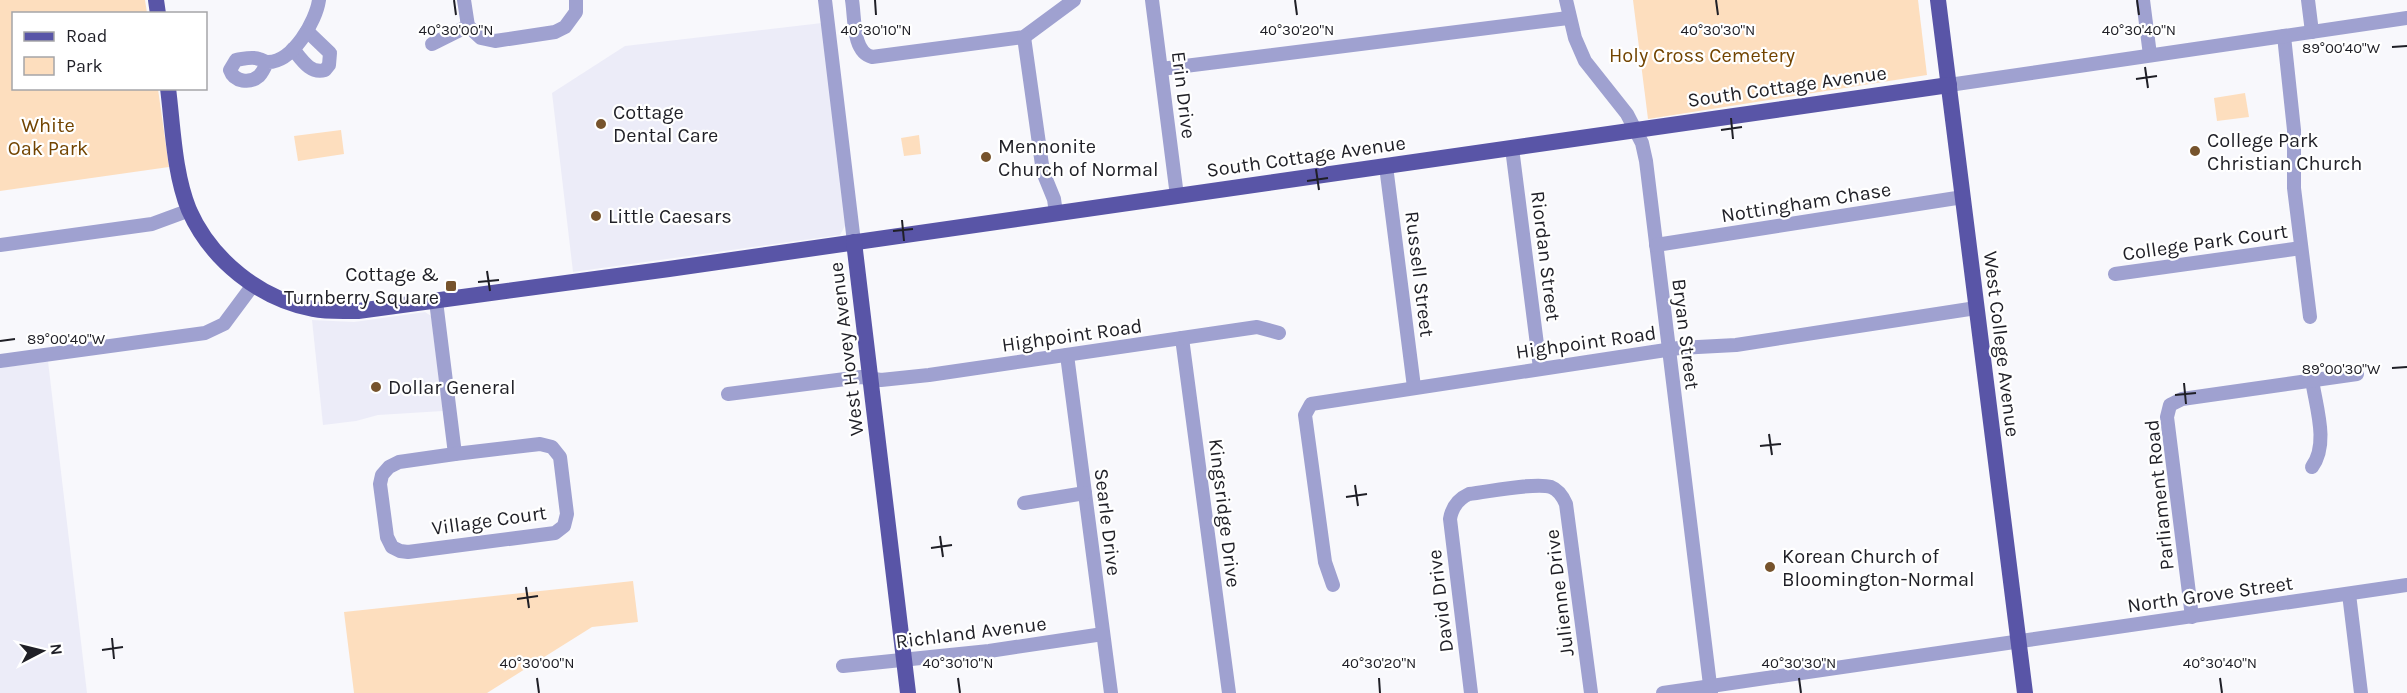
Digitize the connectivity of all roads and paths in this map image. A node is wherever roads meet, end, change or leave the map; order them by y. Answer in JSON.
{"nodes":[{"id":1,"x":319,"y":0,"type":"edge"},
{"id":2,"x":464,"y":0,"type":"edge"},
{"id":3,"x":576,"y":0,"type":"edge"},
{"id":4,"x":825,"y":0,"type":"edge"},
{"id":5,"x":852,"y":0,"type":"edge"},
{"id":6,"x":1074,"y":0,"type":"edge"},
{"id":7,"x":1152,"y":0,"type":"edge"},
{"id":8,"x":1566,"y":0,"type":"edge"},
{"id":9,"x":1938,"y":0,"type":"edge"},
{"id":10,"x":2143,"y":0,"type":"edge"},
{"id":11,"x":2308,"y":0,"type":"edge"},
{"id":12,"x":1568,"y":18,"type":"junction"},
{"id":13,"x":2407,"y":18,"type":"edge"},
{"id":14,"x":468,"y":26,"type":"junction"},
{"id":15,"x":307,"y":32,"type":"junction"},
{"id":16,"x":2312,"y":32,"type":"junction"},
{"id":17,"x":2284,"y":36,"type":"junction"},
{"id":18,"x":1024,"y":37,"type":"junction"},
{"id":19,"x":432,"y":44,"type":"dead end"},
{"id":20,"x":292,"y":50,"type":"junction"},
{"id":21,"x":2150,"y":56,"type":"junction"},
{"id":22,"x":267,"y":62,"type":"dead end"},
{"id":23,"x":1161,"y":69,"type":"junction"},
{"id":24,"x":1949,"y":85,"type":"junction"},
{"id":25,"x":168,"y":90,"type":"edge"},
{"id":26,"x":1635,"y":129,"type":"junction"},
{"id":27,"x":1512,"y":148,"type":"junction"},
{"id":28,"x":1386,"y":166,"type":"junction"},
{"id":29,"x":1177,"y":196,"type":"junction"},
{"id":30,"x":1963,"y":197,"type":"junction"},
{"id":31,"x":190,"y":210,"type":"junction"},
{"id":32,"x":1056,"y":213,"type":"junction"},
{"id":33,"x":854,"y":242,"type":"junction"},
{"id":34,"x":0,"y":245,"type":"edge"},
{"id":35,"x":1656,"y":245,"type":"junction"},
{"id":36,"x":2301,"y":248,"type":"junction"},
{"id":37,"x":2115,"y":274,"type":"dead end"},
{"id":38,"x":253,"y":285,"type":"junction"},
{"id":39,"x":436,"y":301,"type":"junction"},
{"id":40,"x":1977,"y":308,"type":"junction"},
{"id":41,"x":2310,"y":317,"type":"dead end"},
{"id":42,"x":1279,"y":333,"type":"dead end"},
{"id":43,"x":1182,"y":338,"type":"junction"},
{"id":44,"x":1669,"y":350,"type":"junction"},
{"id":45,"x":1067,"y":355,"type":"junction"},
{"id":46,"x":0,"y":361,"type":"edge"},
{"id":47,"x":1540,"y":368,"type":"junction"},
{"id":48,"x":2357,"y":374,"type":"dead end"},
{"id":49,"x":870,"y":379,"type":"junction"},
{"id":50,"x":2312,"y":380,"type":"junction"},
{"id":51,"x":1414,"y":387,"type":"junction"},
{"id":52,"x":728,"y":394,"type":"dead end"},
{"id":53,"x":455,"y":454,"type":"junction"},
{"id":54,"x":2312,"y":467,"type":"dead end"},
{"id":55,"x":1084,"y":493,"type":"junction"},
{"id":56,"x":1024,"y":503,"type":"dead end"},
{"id":57,"x":1455,"y":505,"type":"joint"},
{"id":58,"x":1333,"y":585,"type":"dead end"},
{"id":59,"x":2407,"y":585,"type":"edge"},
{"id":60,"x":2349,"y":594,"type":"junction"},
{"id":61,"x":2192,"y":617,"type":"junction"},
{"id":62,"x":1103,"y":634,"type":"junction"},
{"id":63,"x":2018,"y":640,"type":"junction"},
{"id":64,"x":903,"y":661,"type":"junction"},
{"id":65,"x":843,"y":666,"type":"dead end"},
{"id":66,"x":1711,"y":690,"type":"edge"},
{"id":67,"x":908,"y":693,"type":"edge"},
{"id":68,"x":1111,"y":693,"type":"edge"},
{"id":69,"x":1228,"y":693,"type":"edge"},
{"id":70,"x":1471,"y":693,"type":"edge"},
{"id":71,"x":1591,"y":693,"type":"edge"},
{"id":72,"x":1663,"y":693,"type":"edge"},
{"id":73,"x":2025,"y":693,"type":"edge"},
{"id":74,"x":2361,"y":693,"type":"edge"}],
"edges":[{"from":1,"to":15,"type":"street"},
{"from":2,"to":14,"type":"street"},
{"from":3,"to":14,"type":"street"},
{"from":4,"to":33,"type":"street","name":"West Hovey Avenue"},
{"from":5,"to":18,"type":"street"},
{"from":6,"to":18,"type":"street"},
{"from":7,"to":23,"type":"street","name":"Erin Drive"},
{"from":8,"to":12,"type":"street","name":"Bryan Street"},
{"from":9,"to":24,"type":"main road","name":"West College Avenue"},
{"from":10,"to":21,"type":"street"},
{"from":11,"to":16,"type":"street"},
{"from":12,"to":23,"type":"street"},
{"from":12,"to":26,"type":"street","name":"Bryan Street"},
{"from":13,"to":16,"type":"street"},
{"from":14,"to":19,"type":"street"},
{"from":15,"to":20,"type":"street"},
{"from":15,"to":20,"type":"street"},
{"from":16,"to":17,"type":"street"},
{"from":17,"to":21,"type":"street"},
{"from":17,"to":36,"type":"street"},
{"from":18,"to":32,"type":"street"},
{"from":20,"to":22,"type":"street"},
{"from":21,"to":24,"type":"street"},
{"from":23,"to":29,"type":"street","name":"Erin Drive"},
{"from":24,"to":26,"type":"main road","name":"South Cottage Avenue"},
{"from":24,"to":30,"type":"main road","name":"West College Avenue"},
{"from":25,"to":31,"type":"main road","name":"South Cottage Avenue"},
{"from":26,"to":27,"type":"main road","name":"South Cottage Avenue"},
{"from":26,"to":35,"type":"street","name":"Bryan Street"},
{"from":27,"to":28,"type":"main road","name":"South Cottage Avenue"},
{"from":27,"to":47,"type":"street","name":"Riordan Street"},
{"from":28,"to":29,"type":"main road","name":"South Cottage Avenue"},
{"from":28,"to":51,"type":"street","name":"Russell Street"},
{"from":29,"to":32,"type":"main road","name":"South Cottage Avenue"},
{"from":30,"to":35,"type":"street","name":"Nottingham Chase"},
{"from":30,"to":40,"type":"main road","name":"West College Avenue"},
{"from":31,"to":34,"type":"street"},
{"from":31,"to":38,"type":"main road","name":"South Cottage Avenue"},
{"from":32,"to":33,"type":"main road","name":"South Cottage Avenue"},
{"from":33,"to":39,"type":"main road","name":"South Cottage Avenue"},
{"from":33,"to":49,"type":"main road","name":"West Hovey Avenue"},
{"from":35,"to":44,"type":"street","name":"Bryan Street"},
{"from":36,"to":37,"type":"street","name":"College Park Court"},
{"from":36,"to":41,"type":"street"},
{"from":38,"to":39,"type":"main road","name":"South Cottage Avenue"},
{"from":38,"to":46,"type":"street"},
{"from":39,"to":53,"type":"street"},
{"from":40,"to":44,"type":"street","name":"Highpoint Road"},
{"from":40,"to":63,"type":"main road","name":"West College Avenue"},
{"from":42,"to":43,"type":"street","name":"Highpoint Road"},
{"from":43,"to":45,"type":"street","name":"Highpoint Road"},
{"from":43,"to":69,"type":"street","name":"Kingsridge Drive"},
{"from":44,"to":47,"type":"street","name":"Highpoint Road"},
{"from":44,"to":66,"type":"street","name":"Bryan Street"},
{"from":45,"to":49,"type":"street","name":"Highpoint Road"},
{"from":45,"to":55,"type":"street","name":"Searle Drive"},
{"from":47,"to":51,"type":"street","name":"Highpoint Road"},
{"from":48,"to":50,"type":"street"},
{"from":49,"to":52,"type":"street","name":"Highpoint Road"},
{"from":49,"to":64,"type":"main road","name":"West Hovey Avenue"},
{"from":50,"to":54,"type":"street"},
{"from":50,"to":61,"type":"street","name":"Parliament Road"},
{"from":51,"to":58,"type":"street","name":"Highpoint Road"},
{"from":53,"to":53,"type":"street","name":"Village Court"},
{"from":55,"to":56,"type":"street"},
{"from":55,"to":62,"type":"street","name":"Searle Drive"},
{"from":57,"to":70,"type":"street","name":"David Drive"},
{"from":57,"to":71,"type":"street","name":"Julienne Drive"},
{"from":59,"to":60,"type":"street","name":"North Grove Street"},
{"from":60,"to":61,"type":"street","name":"North Grove Street"},
{"from":60,"to":74,"type":"street"},
{"from":61,"to":63,"type":"street","name":"North Grove Street"},
{"from":62,"to":64,"type":"street","name":"Richland Avenue"},
{"from":62,"to":68,"type":"street","name":"Searle Drive"},
{"from":63,"to":66,"type":"street","name":"North Grove Street"},
{"from":63,"to":73,"type":"main road","name":"West College Avenue"},
{"from":64,"to":65,"type":"street","name":"Richland Avenue"},
{"from":64,"to":67,"type":"main road","name":"West Hovey Avenue"},
{"from":66,"to":72,"type":"street","name":"North Grove Street"}]}
